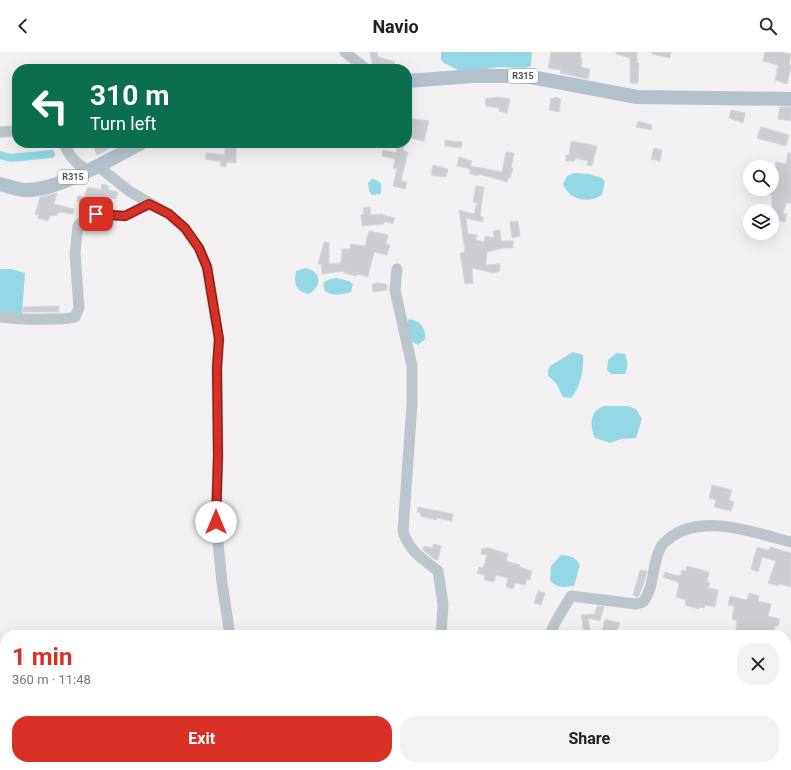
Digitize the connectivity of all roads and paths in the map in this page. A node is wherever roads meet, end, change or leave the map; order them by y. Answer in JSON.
{"nodes":[{"id":1,"x":345,"y":52,"type":"edge"},
{"id":2,"x":361,"y":64,"type":"edge"},
{"id":3,"x":412,"y":80,"type":"edge"},
{"id":4,"x":791,"y":99,"type":"edge"},
{"id":5,"x":12,"y":131,"type":"edge"},
{"id":6,"x":0,"y":132,"type":"edge"},
{"id":7,"x":66,"y":148,"type":"edge"},
{"id":8,"x":131,"y":148,"type":"edge"},
{"id":9,"x":93,"y":168,"type":"junction"},
{"id":10,"x":0,"y":184,"type":"edge"},
{"id":11,"x":149,"y":204,"type":"junction"},
{"id":12,"x":396,"y":269,"type":"dead end"},
{"id":13,"x":0,"y":318,"type":"edge"},
{"id":14,"x":791,"y":542,"type":"edge"},
{"id":15,"x":229,"y":630,"type":"edge"},
{"id":16,"x":441,"y":630,"type":"edge"},
{"id":17,"x":552,"y":630,"type":"edge"}],
"edges":[{"from":1,"to":2,"type":"street"},
{"from":3,"to":4,"type":"main road","number":"R315"},
{"from":5,"to":6,"type":"street"},
{"from":7,"to":9,"type":"street"},
{"from":8,"to":9,"type":"main road","number":"R315"},
{"from":9,"to":10,"type":"main road","number":"R315"},
{"from":9,"to":11,"type":"street"},
{"from":11,"to":13,"type":"street"},
{"from":11,"to":15,"type":"street"},
{"from":12,"to":16,"type":"street"},
{"from":14,"to":17,"type":"street"}]}
